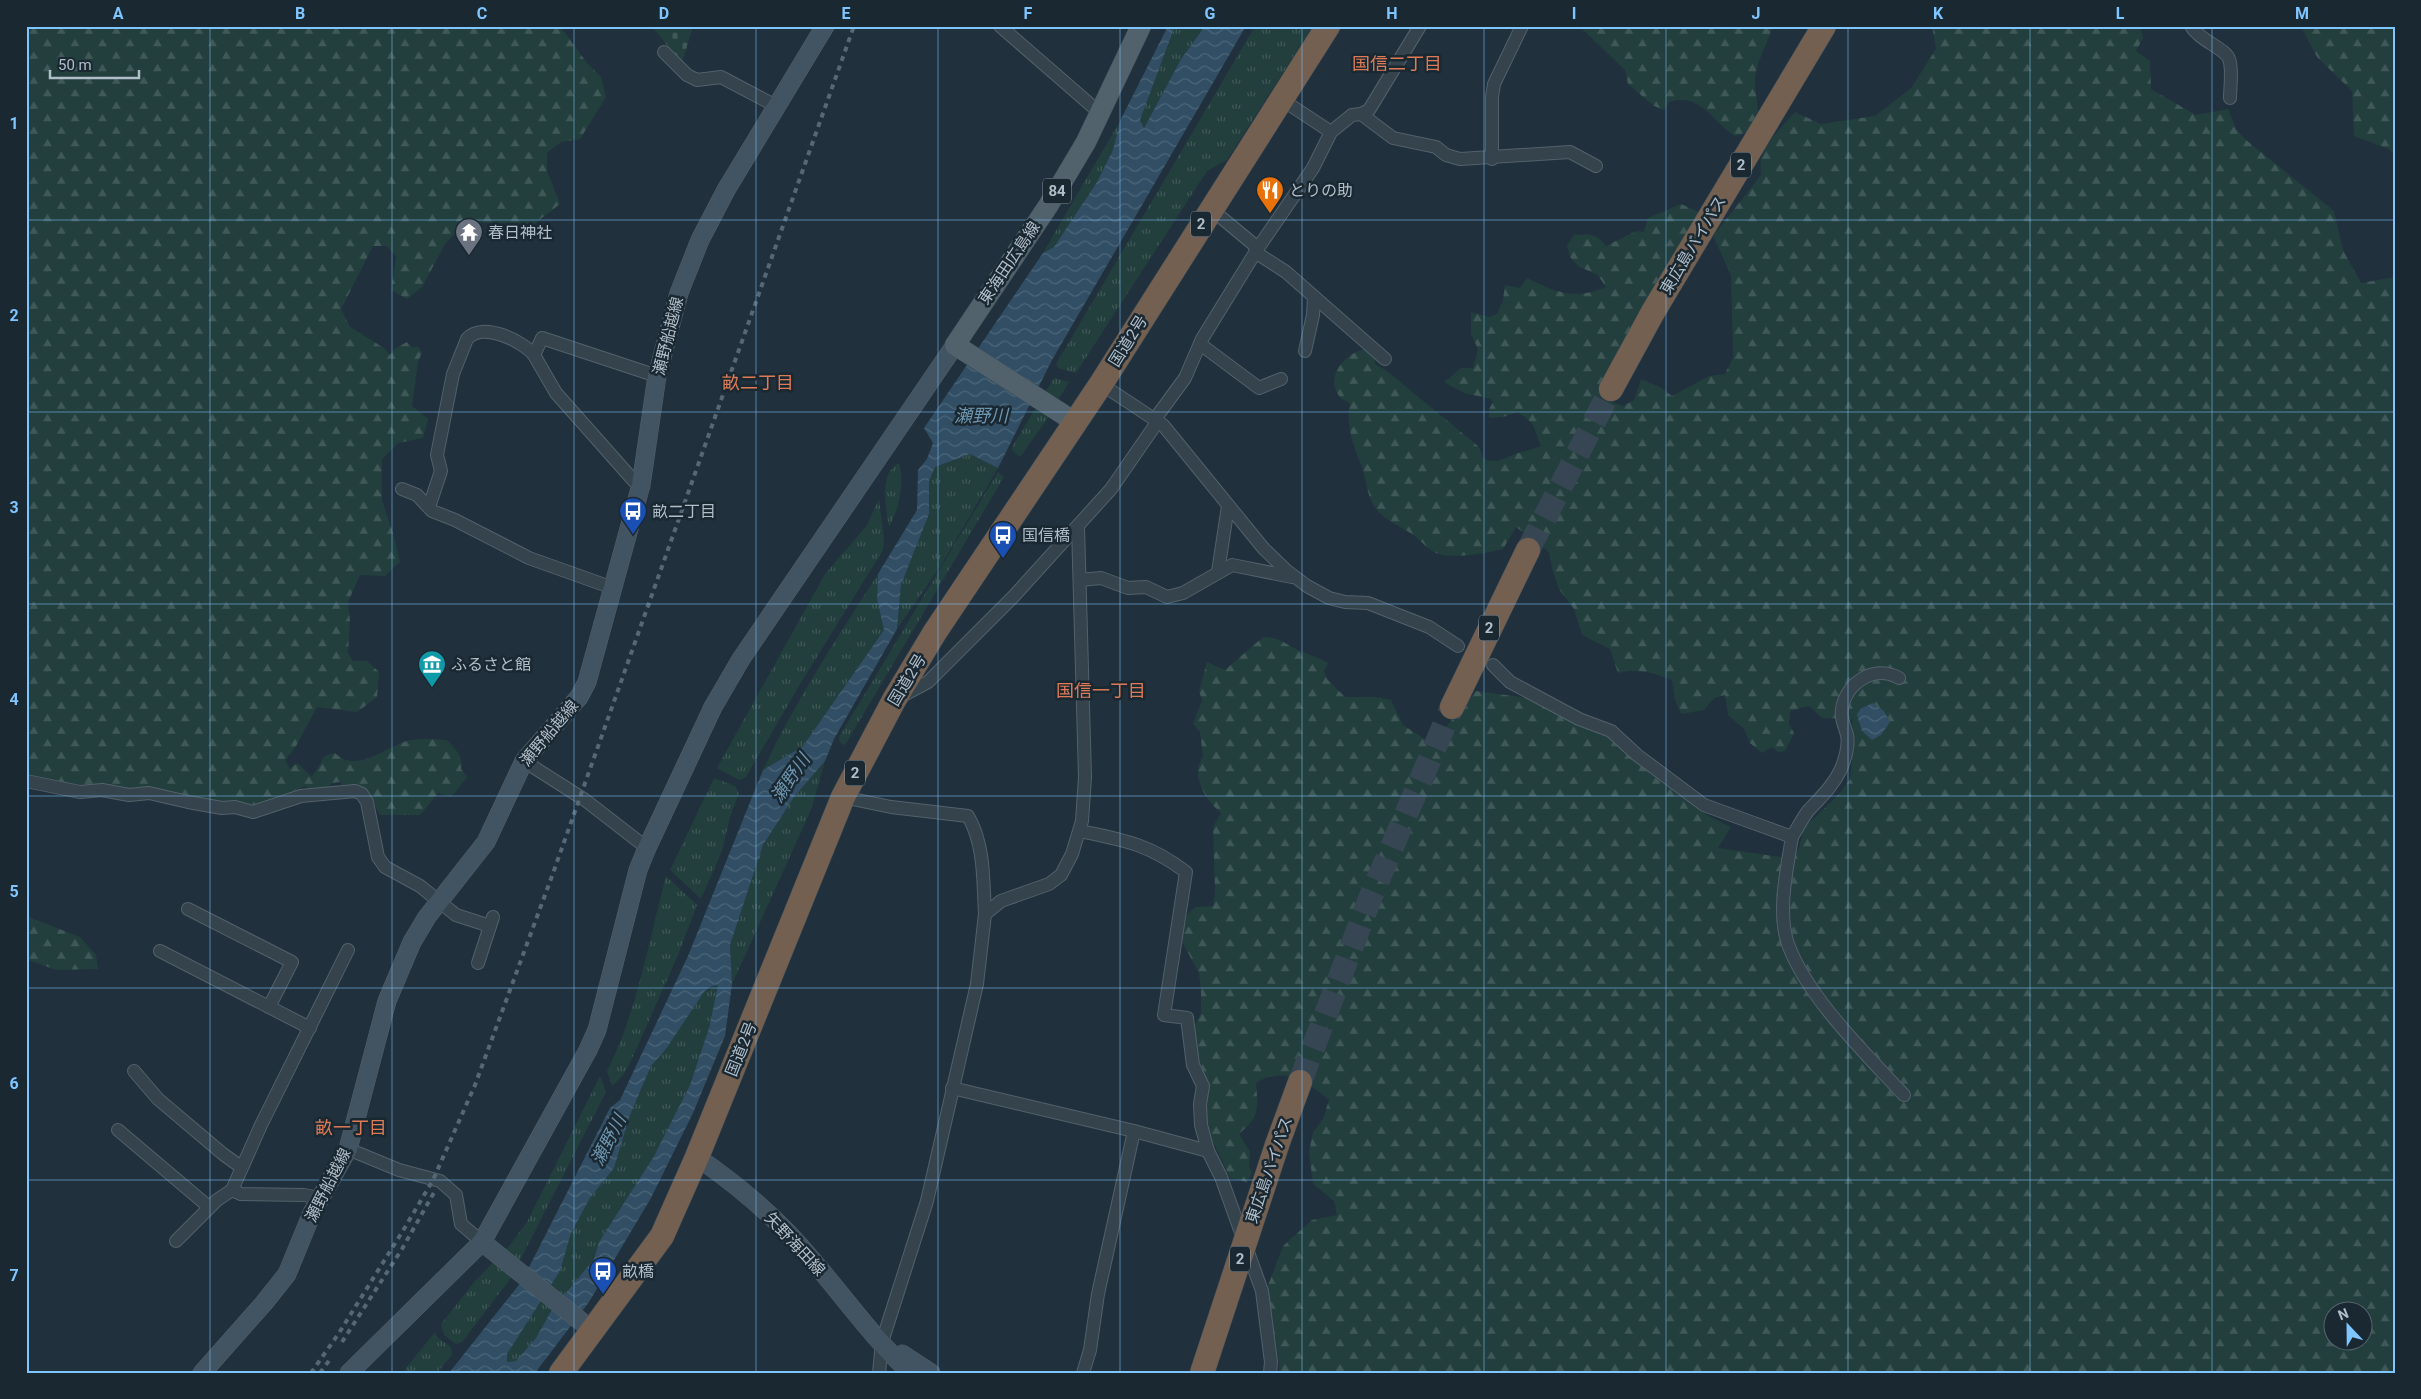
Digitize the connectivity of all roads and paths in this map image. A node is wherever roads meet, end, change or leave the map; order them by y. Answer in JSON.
{"nodes":[{"id":1,"x":824,"y":26,"type":"edge"},
{"id":2,"x":1000,"y":26,"type":"edge"},
{"id":3,"x":1141,"y":26,"type":"edge"},
{"id":4,"x":1328,"y":26,"type":"edge"},
{"id":5,"x":1420,"y":26,"type":"edge"},
{"id":6,"x":1522,"y":26,"type":"edge"},
{"id":7,"x":1824,"y":26,"type":"edge"},
{"id":8,"x":2191,"y":26,"type":"edge"},
{"id":9,"x":664,"y":52,"type":"dead end"},
{"id":10,"x":2230,"y":98,"type":"dead end"},
{"id":11,"x":1282,"y":99,"type":"junction"},
{"id":12,"x":776,"y":106,"type":"junction"},
{"id":13,"x":1100,"y":113,"type":"junction"},
{"id":14,"x":1361,"y":114,"type":"junction"},
{"id":15,"x":1331,"y":132,"type":"junction"},
{"id":16,"x":1492,"y":158,"type":"junction"},
{"id":17,"x":1596,"y":166,"type":"dead end"},
{"id":18,"x":1211,"y":209,"type":"junction"},
{"id":19,"x":1257,"y":250,"type":"junction"},
{"id":20,"x":1314,"y":297,"type":"junction"},
{"id":21,"x":1200,"y":344,"type":"junction"},
{"id":22,"x":958,"y":347,"type":"junction"},
{"id":23,"x":1305,"y":351,"type":"dead end"},
{"id":24,"x":534,"y":355,"type":"junction"},
{"id":25,"x":1386,"y":359,"type":"dead end"},
{"id":26,"x":658,"y":376,"type":"junction"},
{"id":27,"x":1281,"y":379,"type":"dead end"},
{"id":28,"x":1101,"y":384,"type":"junction"},
{"id":29,"x":1611,"y":389,"type":"tunnel mouth"},
{"id":30,"x":1066,"y":416,"type":"junction"},
{"id":31,"x":1156,"y":420,"type":"junction"},
{"id":32,"x":641,"y":485,"type":"junction"},
{"id":33,"x":402,"y":489,"type":"dead end"},
{"id":34,"x":1228,"y":506,"type":"junction"},
{"id":35,"x":429,"y":507,"type":"junction"},
{"id":36,"x":1078,"y":526,"type":"junction"},
{"id":37,"x":1528,"y":550,"type":"tunnel mouth"},
{"id":38,"x":1218,"y":572,"type":"junction"},
{"id":39,"x":1296,"y":578,"type":"junction"},
{"id":40,"x":1080,"y":580,"type":"junction"},
{"id":41,"x":613,"y":588,"type":"junction"},
{"id":42,"x":1458,"y":646,"type":"dead end"},
{"id":43,"x":1493,"y":665,"type":"dead end"},
{"id":44,"x":1899,"y":678,"type":"dead end"},
{"id":45,"x":894,"y":700,"type":"junction"},
{"id":46,"x":1452,"y":707,"type":"tunnel mouth"},
{"id":47,"x":524,"y":761,"type":"junction"},
{"id":48,"x":26,"y":781,"type":"edge"},
{"id":49,"x":843,"y":797,"type":"junction"},
{"id":50,"x":1080,"y":831,"type":"junction"},
{"id":51,"x":1792,"y":837,"type":"junction"},
{"id":52,"x":647,"y":848,"type":"junction"},
{"id":53,"x":440,"y":901,"type":"junction"},
{"id":54,"x":188,"y":909,"type":"dead end"},
{"id":55,"x":985,"y":914,"type":"junction"},
{"id":56,"x":348,"y":950,"type":"dead end"},
{"id":57,"x":160,"y":951,"type":"dead end"},
{"id":58,"x":478,"y":963,"type":"dead end"},
{"id":59,"x":269,"y":1007,"type":"junction"},
{"id":60,"x":310,"y":1028,"type":"junction"},
{"id":61,"x":134,"y":1071,"type":"dead end"},
{"id":62,"x":1300,"y":1082,"type":"tunnel mouth"},
{"id":63,"x":952,"y":1088,"type":"junction"},
{"id":64,"x":1904,"y":1095,"type":"dead end"},
{"id":65,"x":118,"y":1130,"type":"dead end"},
{"id":66,"x":1134,"y":1131,"type":"junction"},
{"id":67,"x":348,"y":1149,"type":"junction"},
{"id":68,"x":1208,"y":1151,"type":"junction"},
{"id":69,"x":697,"y":1157,"type":"junction"},
{"id":70,"x":242,"y":1167,"type":"junction"},
{"id":71,"x":232,"y":1190,"type":"junction"},
{"id":72,"x":319,"y":1198,"type":"junction"},
{"id":73,"x":209,"y":1207,"type":"junction"},
{"id":74,"x":176,"y":1241,"type":"dead end"},
{"id":75,"x":488,"y":1247,"type":"junction"},
{"id":76,"x":586,"y":1326,"type":"junction"},
{"id":77,"x":882,"y":1342,"type":"junction"},
{"id":78,"x":202,"y":1373,"type":"edge"},
{"id":79,"x":349,"y":1373,"type":"edge"},
{"id":80,"x":561,"y":1373,"type":"edge"},
{"id":81,"x":879,"y":1373,"type":"edge"},
{"id":82,"x":911,"y":1373,"type":"edge"},
{"id":83,"x":931,"y":1373,"type":"edge"},
{"id":84,"x":1083,"y":1373,"type":"edge"},
{"id":85,"x":1202,"y":1373,"type":"edge"},
{"id":86,"x":1270,"y":1373,"type":"edge"}],
"edges":[{"from":1,"to":12,"type":"main road","name":"瀬野船越線"},
{"from":2,"to":13,"type":"street"},
{"from":3,"to":13,"type":"main road","name":"東海田広島線","number":"84"},
{"from":4,"to":11,"type":"highway","name":"国道2号","number":"2"},
{"from":5,"to":14,"type":"street"},
{"from":6,"to":16,"type":"street"},
{"from":7,"to":29,"type":"highway","name":"東広島バイパス","number":"2"},
{"from":8,"to":10,"type":"street"},
{"from":9,"to":12,"type":"street"},
{"from":11,"to":15,"type":"street"},
{"from":11,"to":18,"type":"highway","name":"国道2号","number":"2"},
{"from":12,"to":26,"type":"main road","name":"瀬野船越線"},
{"from":13,"to":22,"type":"main road","name":"東海田広島線","number":"84"},
{"from":14,"to":15,"type":"street"},
{"from":14,"to":16,"type":"street"},
{"from":15,"to":19,"type":"street"},
{"from":16,"to":17,"type":"street"},
{"from":18,"to":19,"type":"street"},
{"from":18,"to":28,"type":"highway","name":"国道2号","number":"2"},
{"from":19,"to":20,"type":"street"},
{"from":19,"to":21,"type":"street"},
{"from":20,"to":23,"type":"street"},
{"from":20,"to":25,"type":"street"},
{"from":21,"to":27,"type":"street"},
{"from":21,"to":31,"type":"street"},
{"from":22,"to":30,"type":"main road"},
{"from":22,"to":52,"type":"main road"},
{"from":24,"to":26,"type":"street"},
{"from":24,"to":32,"type":"street"},
{"from":24,"to":35,"type":"street"},
{"from":26,"to":32,"type":"main road","name":"瀬野船越線"},
{"from":28,"to":30,"type":"highway","name":"国道2号","number":"2"},
{"from":28,"to":31,"type":"street"},
{"from":30,"to":45,"type":"highway","name":"国道2号","number":"2"},
{"from":31,"to":34,"type":"street"},
{"from":31,"to":36,"type":"street"},
{"from":32,"to":41,"type":"main road","name":"瀬野船越線"},
{"from":33,"to":35,"type":"street"},
{"from":34,"to":38,"type":"street"},
{"from":34,"to":39,"type":"street"},
{"from":35,"to":41,"type":"street"},
{"from":36,"to":40,"type":"street"},
{"from":36,"to":45,"type":"street"},
{"from":37,"to":46,"type":"highway","number":"2"},
{"from":38,"to":39,"type":"street"},
{"from":38,"to":40,"type":"street"},
{"from":39,"to":42,"type":"street"},
{"from":40,"to":50,"type":"street"},
{"from":41,"to":47,"type":"main road","name":"瀬野船越線"},
{"from":43,"to":51,"type":"street"},
{"from":44,"to":51,"type":"street"},
{"from":45,"to":49,"type":"highway","name":"国道2号","number":"2"},
{"from":47,"to":52,"type":"street"},
{"from":47,"to":53,"type":"main road","name":"瀬野船越線"},
{"from":48,"to":53,"type":"street"},
{"from":49,"to":55,"type":"street"},
{"from":49,"to":69,"type":"highway","name":"国道2号","number":"2"},
{"from":50,"to":55,"type":"street"},
{"from":50,"to":68,"type":"street"},
{"from":51,"to":64,"type":"street"},
{"from":52,"to":75,"type":"main road"},
{"from":53,"to":58,"type":"street"},
{"from":53,"to":67,"type":"main road","name":"瀬野船越線"},
{"from":54,"to":59,"type":"street"},
{"from":55,"to":63,"type":"street"},
{"from":56,"to":60,"type":"street"},
{"from":57,"to":59,"type":"street"},
{"from":59,"to":60,"type":"street"},
{"from":60,"to":70,"type":"street"},
{"from":61,"to":70,"type":"street"},
{"from":62,"to":85,"type":"highway","name":"東広島バイパス","number":"2","bridge":true},
{"from":63,"to":66,"type":"street"},
{"from":63,"to":77,"type":"street"},
{"from":65,"to":73,"type":"street"},
{"from":66,"to":68,"type":"street"},
{"from":66,"to":84,"type":"street"},
{"from":67,"to":72,"type":"main road","name":"瀬野船越線"},
{"from":67,"to":75,"type":"street"},
{"from":68,"to":86,"type":"street"},
{"from":69,"to":76,"type":"highway","name":"国道2号","number":"2"},
{"from":69,"to":77,"type":"main road","name":"矢野海田線"},
{"from":70,"to":71,"type":"street"},
{"from":71,"to":72,"type":"street"},
{"from":71,"to":73,"type":"street"},
{"from":72,"to":78,"type":"main road","name":"瀬野船越線"},
{"from":73,"to":74,"type":"street"},
{"from":75,"to":76,"type":"main road"},
{"from":75,"to":79,"type":"main road"},
{"from":76,"to":80,"type":"highway","name":"国道2号","number":"2"},
{"from":77,"to":81,"type":"street"},
{"from":77,"to":82,"type":"main road","name":"矢野海田線"},
{"from":77,"to":83,"type":"main road","name":"矢野海田線"}]}
